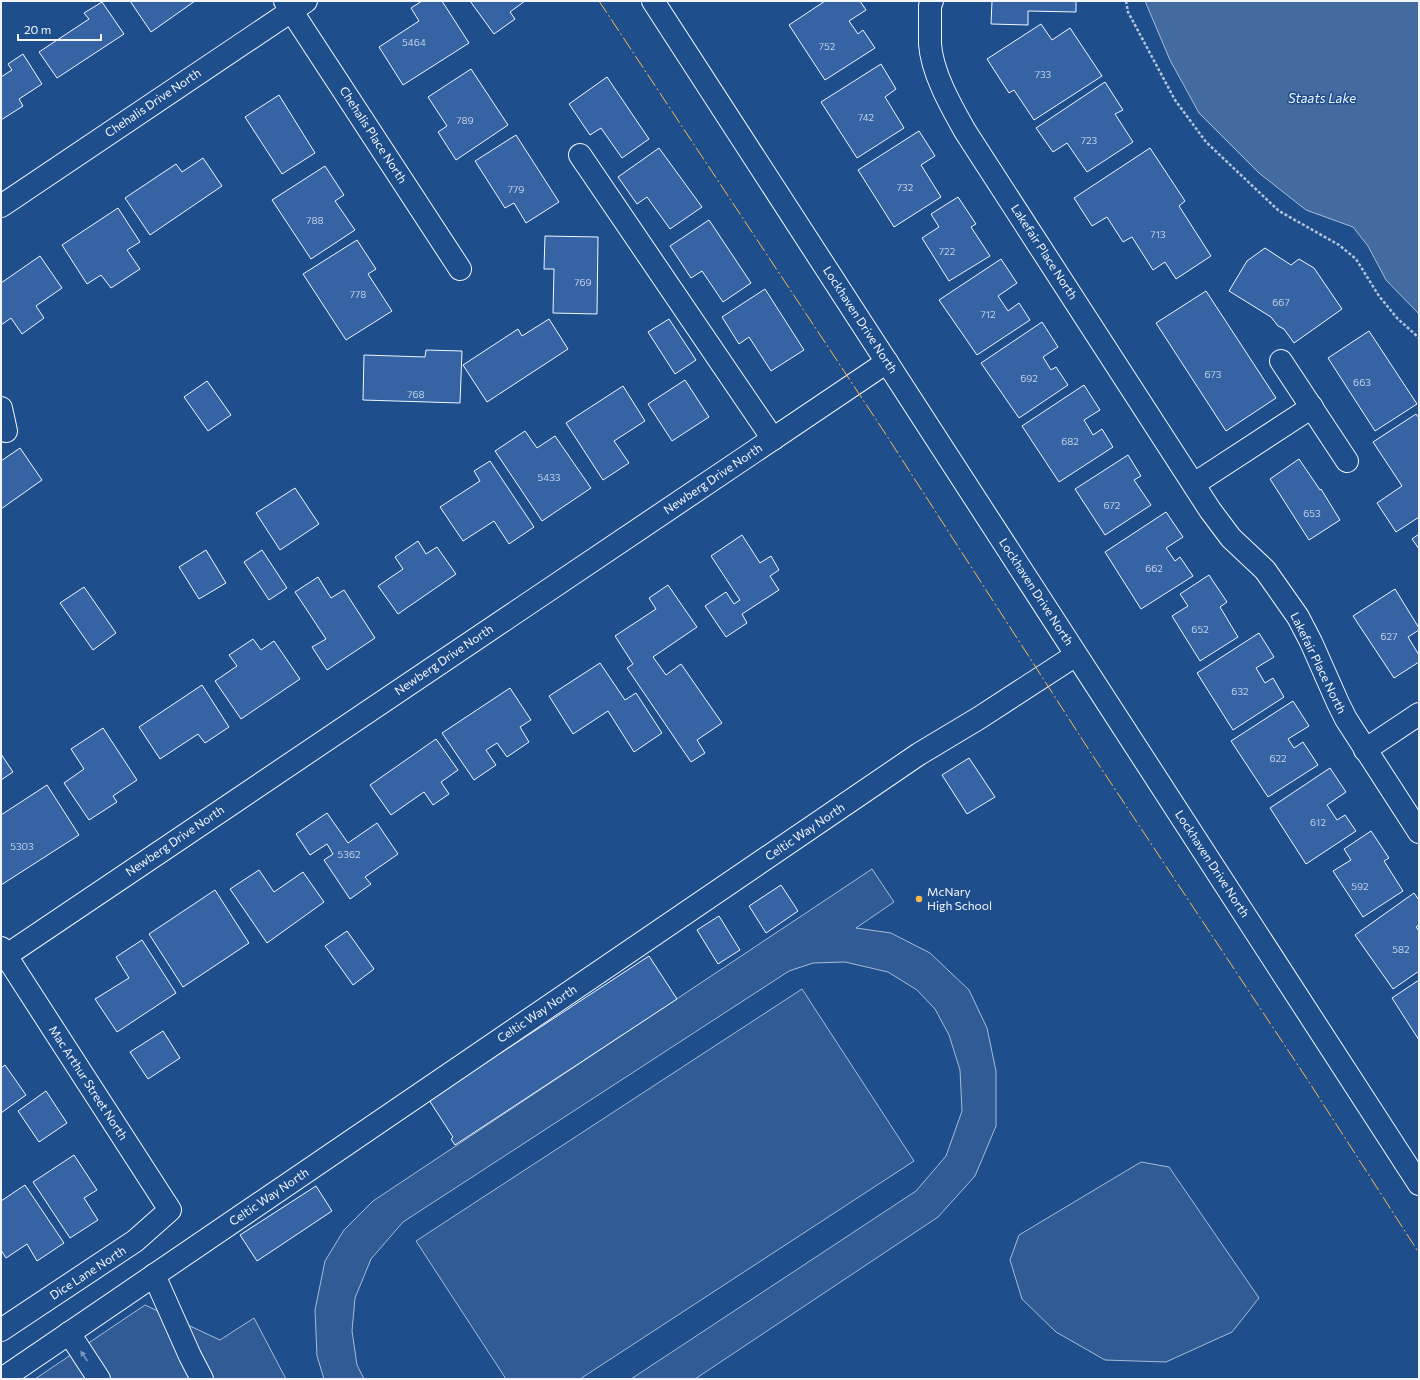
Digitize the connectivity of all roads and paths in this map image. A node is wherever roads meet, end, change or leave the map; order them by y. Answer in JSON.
{"nodes":[{"id":1,"x":653,"y":1,"type":"edge"},
{"id":2,"x":1126,"y":1,"type":"edge"},
{"id":3,"x":930,"y":3,"type":"edge"},
{"id":4,"x":294,"y":4,"type":"edge"},
{"id":5,"x":580,"y":155,"type":"dead end"},
{"id":6,"x":1,"y":206,"type":"edge"},
{"id":7,"x":460,"y":269,"type":"dead end"},
{"id":8,"x":1419,"y":338,"type":"edge"},
{"id":9,"x":1281,"y":360,"type":"dead end"},
{"id":10,"x":887,"y":362,"type":"junction"},
{"id":11,"x":1312,"y":407,"type":"junction"},
{"id":12,"x":1,"y":408,"type":"edge"},
{"id":13,"x":6,"y":430,"type":"dead end"},
{"id":14,"x":773,"y":438,"type":"junction"},
{"id":15,"x":1347,"y":461,"type":"dead end"},
{"id":16,"x":1194,"y":484,"type":"junction"},
{"id":17,"x":1076,"y":655,"type":"junction"},
{"id":18,"x":1419,"y":714,"type":"edge"},
{"id":19,"x":1365,"y":750,"type":"junction"},
{"id":20,"x":1419,"y":832,"type":"edge"},
{"id":21,"x":3,"y":954,"type":"edge"},
{"id":22,"x":1419,"y":1184,"type":"edge"},
{"id":23,"x":170,"y":1210,"type":"joint"},
{"id":24,"x":154,"y":1275,"type":"junction"},
{"id":25,"x":1,"y":1330,"type":"edge"},
{"id":26,"x":69,"y":1333,"type":"junction"},
{"id":27,"x":6,"y":1378,"type":"edge"},
{"id":28,"x":99,"y":1379,"type":"edge"},
{"id":29,"x":202,"y":1379,"type":"edge"}],
"edges":[{"from":1,"to":10,"type":"street","name":"Lockhaven Drive North"},
{"from":2,"to":8,"type":"path"},
{"from":3,"to":16,"type":"street","name":"Lakefair Place North"},
{"from":4,"to":6,"type":"street","name":"Chehalis Drive North"},
{"from":4,"to":7,"type":"street","name":"Chehalis Place North"},
{"from":5,"to":14,"type":"street"},
{"from":9,"to":11,"type":"street"},
{"from":10,"to":14,"type":"street","name":"Newberg Drive North"},
{"from":10,"to":17,"type":"street","name":"Lockhaven Drive North"},
{"from":11,"to":15,"type":"street"},
{"from":11,"to":16,"type":"street"},
{"from":12,"to":13,"type":"street"},
{"from":14,"to":21,"type":"street","name":"Newberg Drive North"},
{"from":16,"to":19,"type":"street","name":"Lakefair Place North"},
{"from":17,"to":22,"type":"street","name":"Lockhaven Drive North"},
{"from":17,"to":24,"type":"street","name":"Celtic Way North"},
{"from":18,"to":19,"type":"street"},
{"from":19,"to":20,"type":"street","name":"Lakefair Place North"},
{"from":21,"to":23,"type":"street","name":"Mac Arthur Street North"},
{"from":23,"to":25,"type":"street","name":"Dice Lane North"},
{"from":24,"to":26,"type":"street","name":"Celtic Way North"},
{"from":24,"to":29,"type":"street"},
{"from":26,"to":27,"type":"street","name":"Celtic Way North"},
{"from":28,"to":26,"type":"street","one_way":true}]}
